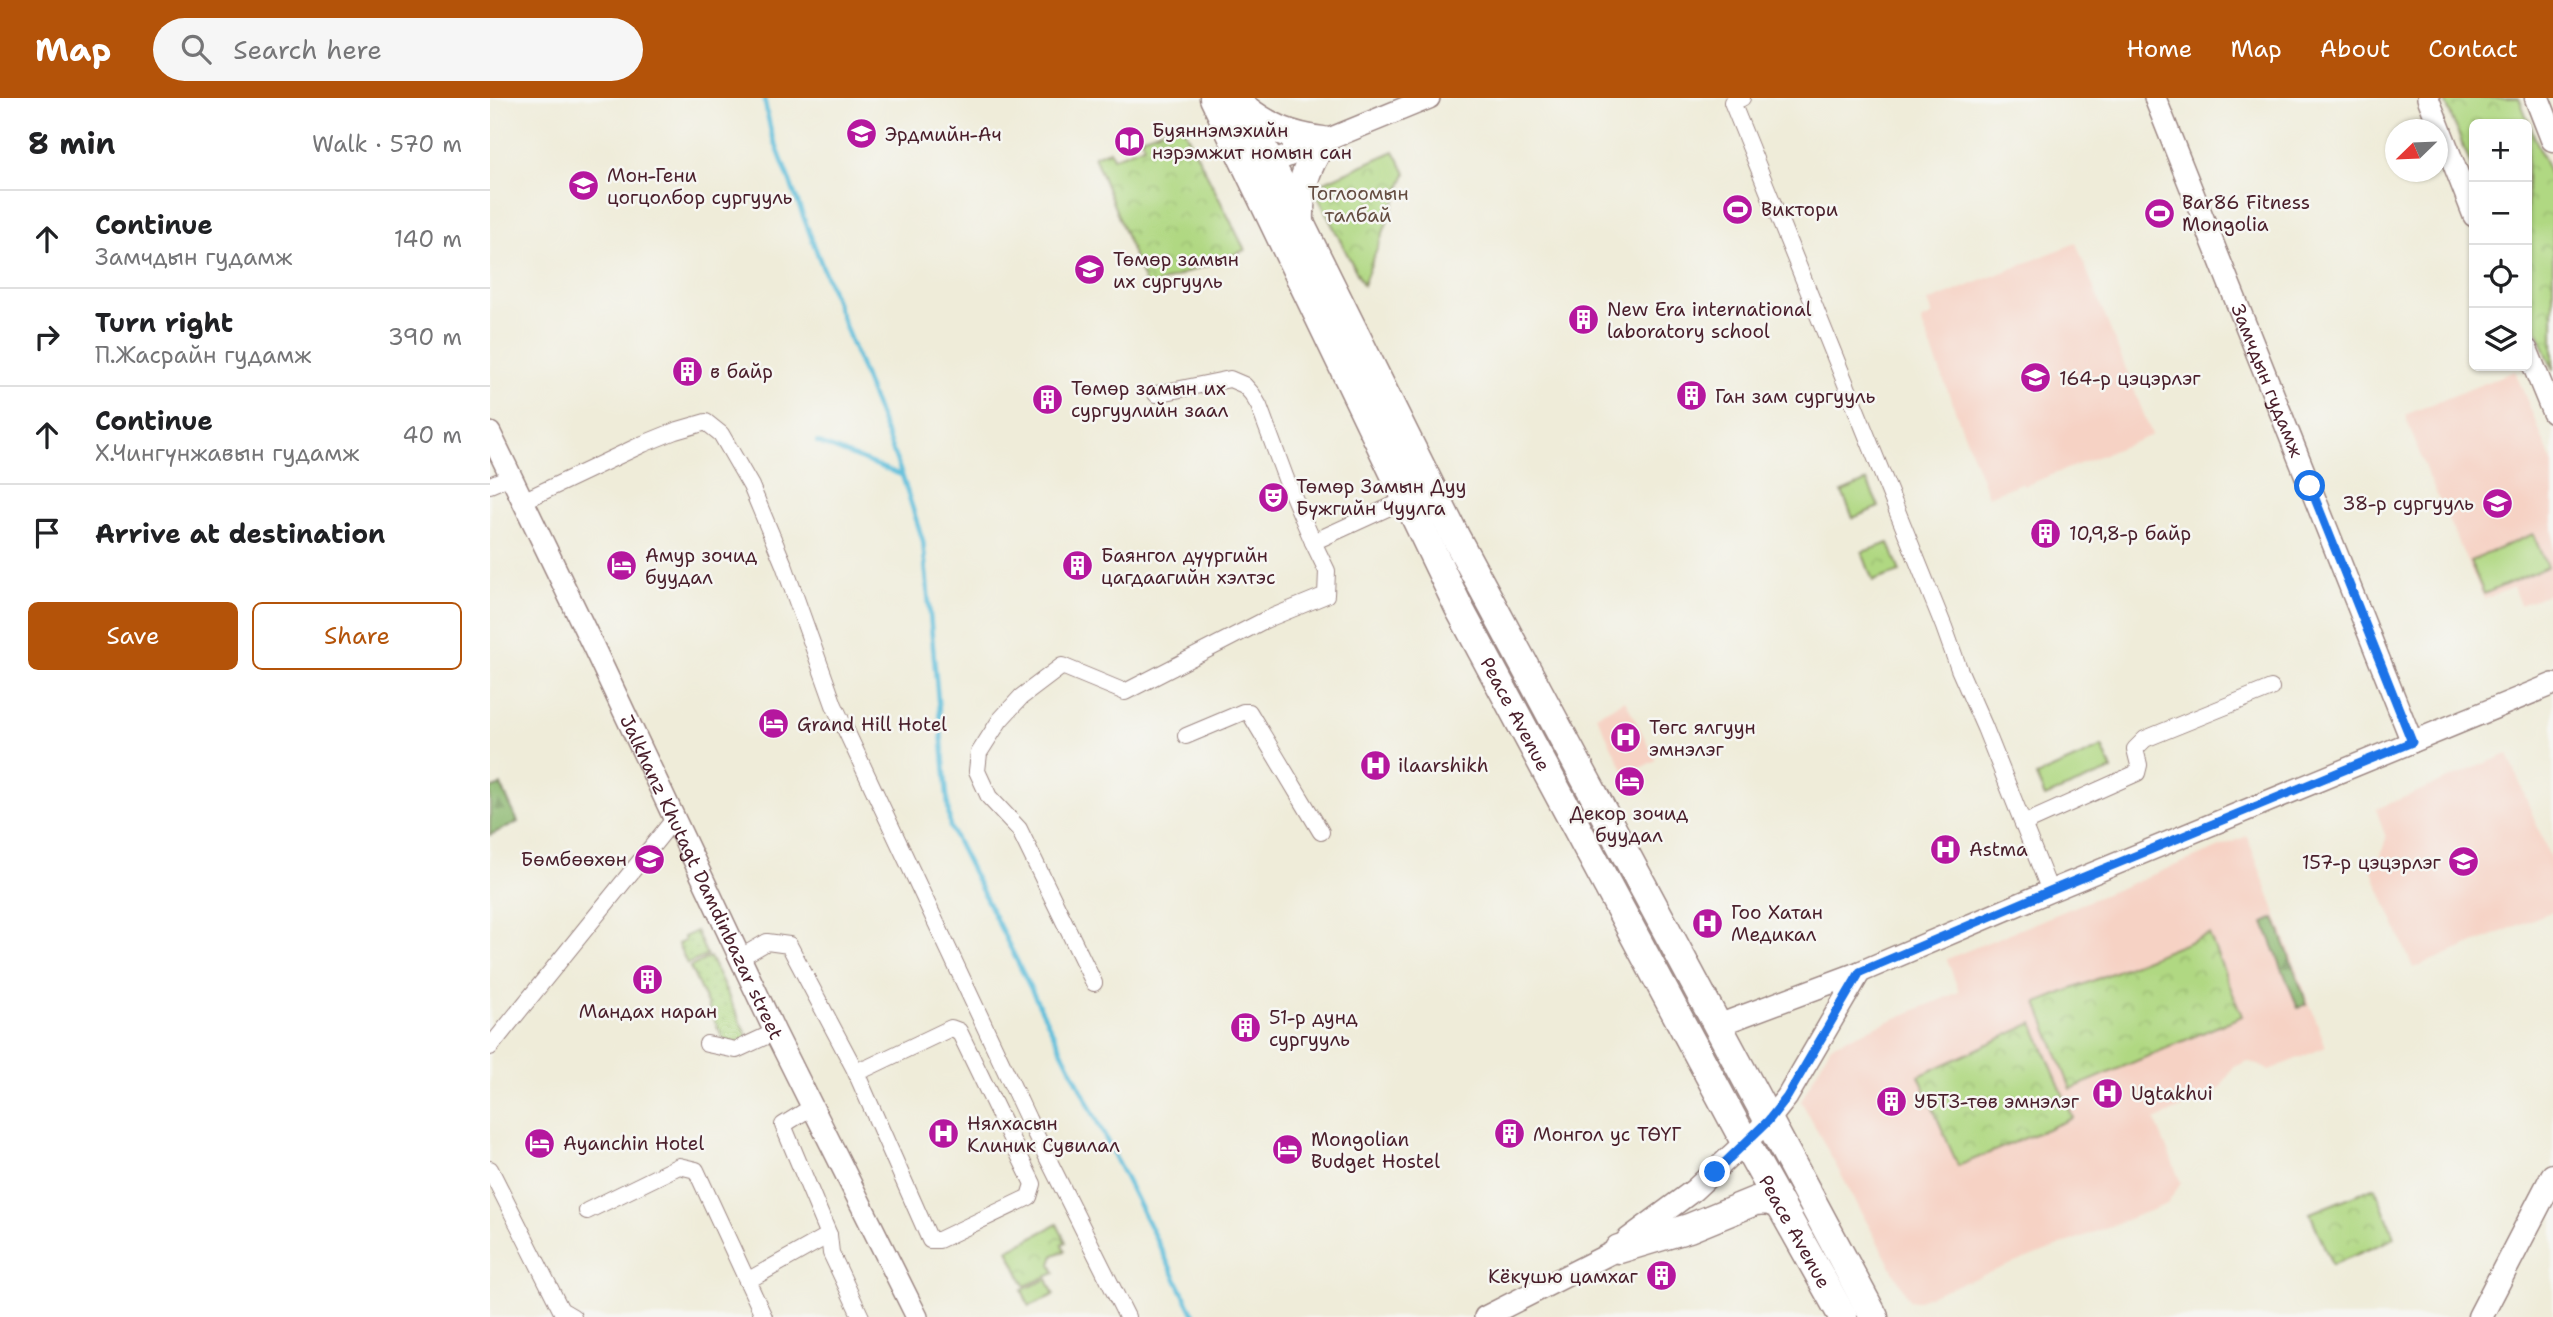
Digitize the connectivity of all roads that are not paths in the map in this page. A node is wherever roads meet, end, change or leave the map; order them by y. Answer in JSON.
{"nodes":[{"id":1,"x":1213,"y":98,"type":"edge"},
{"id":2,"x":1429,"y":98,"type":"edge"},
{"id":3,"x":2155,"y":98,"type":"edge"},
{"id":4,"x":2428,"y":98,"type":"edge"},
{"id":5,"x":2537,"y":98,"type":"edge"},
{"id":6,"x":1737,"y":100,"type":"edge"},
{"id":7,"x":1240,"y":102,"type":"edge"},
{"id":8,"x":2553,"y":139,"type":"edge"},
{"id":9,"x":1323,"y":141,"type":"junction"},
{"id":10,"x":1259,"y":167,"type":"junction"},
{"id":11,"x":2469,"y":203,"type":"edge"},
{"id":12,"x":1300,"y":226,"type":"junction"},
{"id":13,"x":2532,"y":362,"type":"edge"},
{"id":14,"x":1156,"y":394,"type":"dead end"},
{"id":15,"x":2553,"y":413,"type":"edge"},
{"id":16,"x":490,"y":433,"type":"edge"},
{"id":17,"x":510,"y":476,"type":"junction"},
{"id":18,"x":490,"y":485,"type":"edge"},
{"id":19,"x":1405,"y":500,"type":"junction"},
{"id":20,"x":523,"y":501,"type":"junction"},
{"id":21,"x":1313,"y":542,"type":"junction"},
{"id":22,"x":2553,"y":684,"type":"edge"},
{"id":23,"x":2271,"y":688,"type":"dead end"},
{"id":24,"x":1186,"y":736,"type":"dead end"},
{"id":25,"x":2412,"y":742,"type":"junction"},
{"id":26,"x":675,"y":818,"type":"junction"},
{"id":27,"x":2023,"y":824,"type":"junction"},
{"id":28,"x":1321,"y":832,"type":"dead end"},
{"id":29,"x":2050,"y":891,"type":"junction"},
{"id":30,"x":741,"y":957,"type":"junction"},
{"id":31,"x":1860,"y":972,"type":"junction"},
{"id":32,"x":1094,"y":983,"type":"dead end"},
{"id":33,"x":1716,"y":1026,"type":"junction"},
{"id":34,"x":775,"y":1032,"type":"junction"},
{"id":35,"x":707,"y":1044,"type":"dead end"},
{"id":36,"x":490,"y":1047,"type":"edge"},
{"id":37,"x":854,"y":1068,"type":"junction"},
{"id":38,"x":812,"y":1107,"type":"junction"},
{"id":39,"x":1768,"y":1121,"type":"junction"},
{"id":40,"x":1745,"y":1142,"type":"junction"},
{"id":41,"x":490,"y":1170,"type":"edge"},
{"id":42,"x":2553,"y":1176,"type":"edge"},
{"id":43,"x":1780,"y":1205,"type":"junction"},
{"id":44,"x":587,"y":1211,"type":"dead end"},
{"id":45,"x":829,"y":1235,"type":"junction"},
{"id":46,"x":1619,"y":1250,"type":"junction"},
{"id":47,"x":747,"y":1281,"type":"junction"},
{"id":48,"x":573,"y":1317,"type":"edge"},
{"id":49,"x":764,"y":1317,"type":"edge"},
{"id":50,"x":861,"y":1317,"type":"edge"},
{"id":51,"x":918,"y":1317,"type":"edge"},
{"id":52,"x":1128,"y":1317,"type":"edge"},
{"id":53,"x":1485,"y":1317,"type":"edge"},
{"id":54,"x":1843,"y":1317,"type":"edge"},
{"id":55,"x":1874,"y":1317,"type":"edge"},
{"id":56,"x":2480,"y":1317,"type":"edge"}],
"edges":[{"from":1,"to":10,"type":"highway","name":"Peace Avenue"},
{"from":2,"to":9,"type":"street"},
{"from":3,"to":25,"type":"street","name":"Замчдын гудамж"},
{"from":4,"to":11,"type":"street"},
{"from":5,"to":8,"type":"main road"},
{"from":6,"to":27,"type":"street"},
{"from":7,"to":9,"type":"highway"},
{"from":7,"to":10,"type":"highway"},
{"from":9,"to":10,"type":"street"},
{"from":9,"to":12,"type":"highway"},
{"from":10,"to":12,"type":"highway","name":"Peace Avenue"},
{"from":10,"to":19,"type":"highway","name":"Peace Avenue"},
{"from":12,"to":33,"type":"highway","name":"Peace Avenue"},
{"from":13,"to":15,"type":"street"},
{"from":14,"to":21,"type":"street"},
{"from":16,"to":17,"type":"street","name":"Jalkhanz Khutagt Damdinbazar street"},
{"from":17,"to":18,"type":"street"},
{"from":17,"to":20,"type":"street","name":"Jalkhanz Khutagt Damdinbazar street"},
{"from":19,"to":21,"type":"street"},
{"from":19,"to":40,"type":"highway","name":"Peace Avenue"},
{"from":20,"to":26,"type":"street","name":"Jalkhanz Khutagt Damdinbazar street"},
{"from":20,"to":52,"type":"street"},
{"from":21,"to":32,"type":"street"},
{"from":22,"to":25,"type":"street"},
{"from":23,"to":27,"type":"street"},
{"from":24,"to":28,"type":"street"},
{"from":25,"to":29,"type":"street"},
{"from":26,"to":30,"type":"street","name":"Jalkhanz Khutagt Damdinbazar street"},
{"from":26,"to":36,"type":"street"},
{"from":27,"to":29,"type":"street"},
{"from":29,"to":31,"type":"street"},
{"from":30,"to":34,"type":"street","name":"Jalkhanz Khutagt Damdinbazar street"},
{"from":30,"to":37,"type":"street"},
{"from":31,"to":33,"type":"street"},
{"from":31,"to":39,"type":"street"},
{"from":33,"to":39,"type":"highway","name":"Peace Avenue"},
{"from":34,"to":35,"type":"street"},
{"from":34,"to":38,"type":"street","name":"Jalkhanz Khutagt Damdinbazar street"},
{"from":37,"to":37,"type":"street"},
{"from":38,"to":45,"type":"street"},
{"from":38,"to":51,"type":"street","name":"Jalkhanz Khutagt Damdinbazar street"},
{"from":39,"to":40,"type":"street"},
{"from":39,"to":55,"type":"highway","name":"Peace Avenue"},
{"from":40,"to":43,"type":"highway","name":"Peace Avenue"},
{"from":40,"to":46,"type":"street"},
{"from":41,"to":48,"type":"street"},
{"from":42,"to":56,"type":"main road"},
{"from":43,"to":46,"type":"highway"},
{"from":43,"to":54,"type":"highway","name":"Peace Avenue"},
{"from":44,"to":47,"type":"street"},
{"from":45,"to":47,"type":"street"},
{"from":45,"to":50,"type":"street"},
{"from":46,"to":53,"type":"street"},
{"from":47,"to":49,"type":"street"}]}
